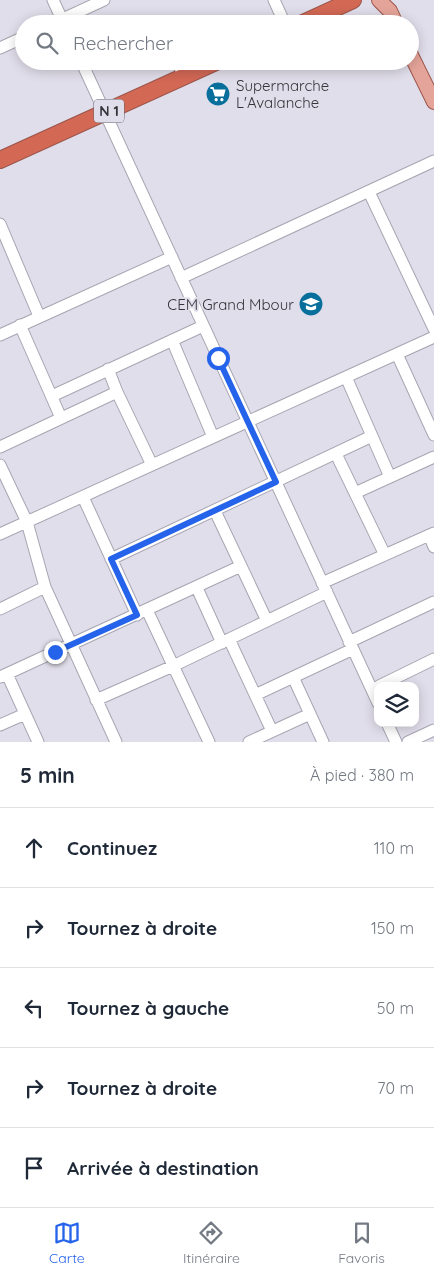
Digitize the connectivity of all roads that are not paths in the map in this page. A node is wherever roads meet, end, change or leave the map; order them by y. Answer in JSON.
{"nodes":[{"id":1,"x":53,"y":0,"type":"edge"},
{"id":2,"x":104,"y":0,"type":"edge"},
{"id":3,"x":274,"y":0,"type":"edge"},
{"id":4,"x":353,"y":0,"type":"edge"},
{"id":5,"x":379,"y":0,"type":"edge"},
{"id":6,"x":392,"y":12,"type":"edge"},
{"id":7,"x":57,"y":15,"type":"edge"},
{"id":8,"x":73,"y":15,"type":"edge"},
{"id":9,"x":281,"y":15,"type":"edge"},
{"id":10,"x":320,"y":15,"type":"edge"},
{"id":11,"x":15,"y":41,"type":"edge"},
{"id":12,"x":0,"y":48,"type":"edge"},
{"id":13,"x":85,"y":70,"type":"edge"},
{"id":14,"x":175,"y":70,"type":"edge"},
{"id":15,"x":418,"y":70,"type":"edge"},
{"id":16,"x":434,"y":102,"type":"edge"},
{"id":17,"x":105,"y":113,"type":"junction"},
{"id":18,"x":0,"y":160,"type":"edge"},
{"id":19,"x":434,"y":161,"type":"edge"},
{"id":20,"x":369,"y":192,"type":"junction"},
{"id":21,"x":0,"y":224,"type":"edge"},
{"id":22,"x":172,"y":257,"type":"junction"},
{"id":23,"x":181,"y":278,"type":"junction"},
{"id":24,"x":39,"y":316,"type":"junction"},
{"id":25,"x":20,"y":326,"type":"junction"},
{"id":26,"x":203,"y":326,"type":"junction"},
{"id":27,"x":434,"y":329,"type":"edge"},
{"id":28,"x":0,"y":334,"type":"edge"},
{"id":29,"x":434,"y":337,"type":"edge"},
{"id":30,"x":172,"y":340,"type":"junction"},
{"id":31,"x":397,"y":354,"type":"junction"},
{"id":32,"x":108,"y":370,"type":"junction"},
{"id":33,"x":346,"y":377,"type":"junction"},
{"id":34,"x":117,"y":392,"type":"junction"},
{"id":35,"x":52,"y":396,"type":"junction"},
{"id":36,"x":429,"y":412,"type":"edge"},
{"id":37,"x":61,"y":418,"type":"junction"},
{"id":38,"x":248,"y":422,"type":"junction"},
{"id":39,"x":434,"y":435,"type":"edge"},
{"id":40,"x":372,"y":436,"type":"junction"},
{"id":41,"x":213,"y":437,"type":"junction"},
{"id":42,"x":0,"y":447,"type":"edge"},
{"id":43,"x":336,"y":454,"type":"junction"},
{"id":44,"x":434,"y":457,"type":"edge"},
{"id":45,"x":152,"y":465,"type":"junction"},
{"id":46,"x":0,"y":466,"type":"edge"},
{"id":47,"x":390,"y":477,"type":"junction"},
{"id":48,"x":276,"y":482,"type":"junction"},
{"id":49,"x":355,"y":493,"type":"junction"},
{"id":50,"x":83,"y":496,"type":"junction"},
{"id":51,"x":215,"y":511,"type":"junction"},
{"id":52,"x":27,"y":522,"type":"junction"},
{"id":53,"x":0,"y":534,"type":"edge"},
{"id":54,"x":431,"y":534,"type":"edge"},
{"id":55,"x":434,"y":547,"type":"edge"},
{"id":56,"x":385,"y":555,"type":"junction"},
{"id":57,"x":111,"y":559,"type":"junction"},
{"id":58,"x":241,"y":566,"type":"junction"},
{"id":59,"x":45,"y":587,"type":"junction"},
{"id":60,"x":197,"y":588,"type":"junction"},
{"id":61,"x":324,"y":588,"type":"junction"},
{"id":62,"x":434,"y":602,"type":"edge"},
{"id":63,"x":0,"y":609,"type":"edge"},
{"id":64,"x":142,"y":613,"type":"junction"},
{"id":65,"x":267,"y":621,"type":"junction"},
{"id":66,"x":226,"y":641,"type":"junction"},
{"id":67,"x":71,"y":645,"type":"junction"},
{"id":68,"x":351,"y":645,"type":"junction"},
{"id":69,"x":434,"y":659,"type":"edge"},
{"id":70,"x":173,"y":666,"type":"junction"},
{"id":71,"x":4,"y":675,"type":"edge"},
{"id":72,"x":293,"y":677,"type":"junction"},
{"id":73,"x":386,"y":682,"type":"edge"},
{"id":74,"x":374,"y":684,"type":"edge"},
{"id":75,"x":255,"y":695,"type":"junction"},
{"id":76,"x":96,"y":700,"type":"junction"},
{"id":77,"x":25,"y":714,"type":"junction"},
{"id":78,"x":310,"y":714,"type":"junction"},
{"id":79,"x":0,"y":725,"type":"edge"},
{"id":80,"x":389,"y":727,"type":"edge"},
{"id":81,"x":434,"y":730,"type":"edge"},
{"id":82,"x":272,"y":731,"type":"junction"},
{"id":83,"x":38,"y":742,"type":"edge"},
{"id":84,"x":116,"y":742,"type":"edge"},
{"id":85,"x":209,"y":742,"type":"edge"},
{"id":86,"x":249,"y":742,"type":"edge"},
{"id":87,"x":323,"y":742,"type":"edge"},
{"id":88,"x":396,"y":742,"type":"edge"},
{"id":89,"x":408,"y":742,"type":"edge"}],
"edges":[{"from":1,"to":7,"type":"street"},
{"from":2,"to":8,"type":"street"},
{"from":3,"to":9,"type":"street"},
{"from":4,"to":10,"type":"highway"},
{"from":5,"to":6,"type":"main road"},
{"from":11,"to":12,"type":"street"},
{"from":13,"to":17,"type":"street"},
{"from":14,"to":17,"type":"highway","number":"N 1"},
{"from":15,"to":16,"type":"main road"},
{"from":17,"to":18,"type":"highway","number":"N 1"},
{"from":17,"to":22,"type":"street"},
{"from":19,"to":20,"type":"street"},
{"from":20,"to":23,"type":"street"},
{"from":20,"to":27,"type":"street"},
{"from":21,"to":24,"type":"street"},
{"from":22,"to":23,"type":"street"},
{"from":22,"to":24,"type":"street"},
{"from":23,"to":26,"type":"street"},
{"from":24,"to":25,"type":"street"},
{"from":25,"to":28,"type":"street"},
{"from":25,"to":35,"type":"street"},
{"from":26,"to":30,"type":"street"},
{"from":26,"to":38,"type":"street"},
{"from":29,"to":31,"type":"street"},
{"from":30,"to":32,"type":"street"},
{"from":30,"to":41,"type":"street"},
{"from":31,"to":33,"type":"street"},
{"from":31,"to":36,"type":"street"},
{"from":32,"to":34,"type":"street"},
{"from":32,"to":35,"type":"street"},
{"from":33,"to":38,"type":"street"},
{"from":33,"to":40,"type":"street"},
{"from":34,"to":37,"type":"street"},
{"from":34,"to":45,"type":"street"},
{"from":35,"to":37,"type":"street"},
{"from":36,"to":39,"type":"street"},
{"from":37,"to":42,"type":"street"},
{"from":38,"to":41,"type":"street"},
{"from":38,"to":48,"type":"street"},
{"from":40,"to":43,"type":"street"},
{"from":40,"to":47,"type":"street"},
{"from":41,"to":45,"type":"street"},
{"from":43,"to":48,"type":"street"},
{"from":43,"to":49,"type":"street"},
{"from":44,"to":47,"type":"street"},
{"from":45,"to":50,"type":"street"},
{"from":46,"to":52,"type":"street"},
{"from":47,"to":49,"type":"street"},
{"from":48,"to":51,"type":"street"},
{"from":48,"to":61,"type":"street"},
{"from":49,"to":56,"type":"street"},
{"from":50,"to":52,"type":"street"},
{"from":50,"to":57,"type":"street"},
{"from":51,"to":57,"type":"street"},
{"from":51,"to":58,"type":"street"},
{"from":52,"to":53,"type":"street"},
{"from":52,"to":59,"type":"street"},
{"from":54,"to":55,"type":"street"},
{"from":54,"to":56,"type":"street"},
{"from":56,"to":61,"type":"street"},
{"from":57,"to":64,"type":"street"},
{"from":58,"to":60,"type":"street"},
{"from":58,"to":65,"type":"street"},
{"from":59,"to":63,"type":"street"},
{"from":59,"to":67,"type":"street"},
{"from":60,"to":64,"type":"street"},
{"from":60,"to":66,"type":"street"},
{"from":61,"to":65,"type":"street"},
{"from":61,"to":68,"type":"street"},
{"from":62,"to":68,"type":"street"},
{"from":64,"to":67,"type":"street"},
{"from":64,"to":70,"type":"street"},
{"from":65,"to":66,"type":"street"},
{"from":66,"to":70,"type":"street"},
{"from":66,"to":75,"type":"street"},
{"from":67,"to":71,"type":"street"},
{"from":67,"to":76,"type":"street"},
{"from":68,"to":72,"type":"street"},
{"from":68,"to":74,"type":"street"},
{"from":69,"to":73,"type":"street"},
{"from":70,"to":76,"type":"street"},
{"from":70,"to":85,"type":"street"},
{"from":71,"to":77,"type":"street"},
{"from":72,"to":75,"type":"street"},
{"from":72,"to":78,"type":"street"},
{"from":75,"to":82,"type":"street"},
{"from":76,"to":84,"type":"street"},
{"from":77,"to":79,"type":"street"},
{"from":77,"to":83,"type":"street"},
{"from":78,"to":82,"type":"street"},
{"from":78,"to":87,"type":"street"},
{"from":80,"to":88,"type":"street"},
{"from":81,"to":89,"type":"street"},
{"from":82,"to":86,"type":"street"}]}
